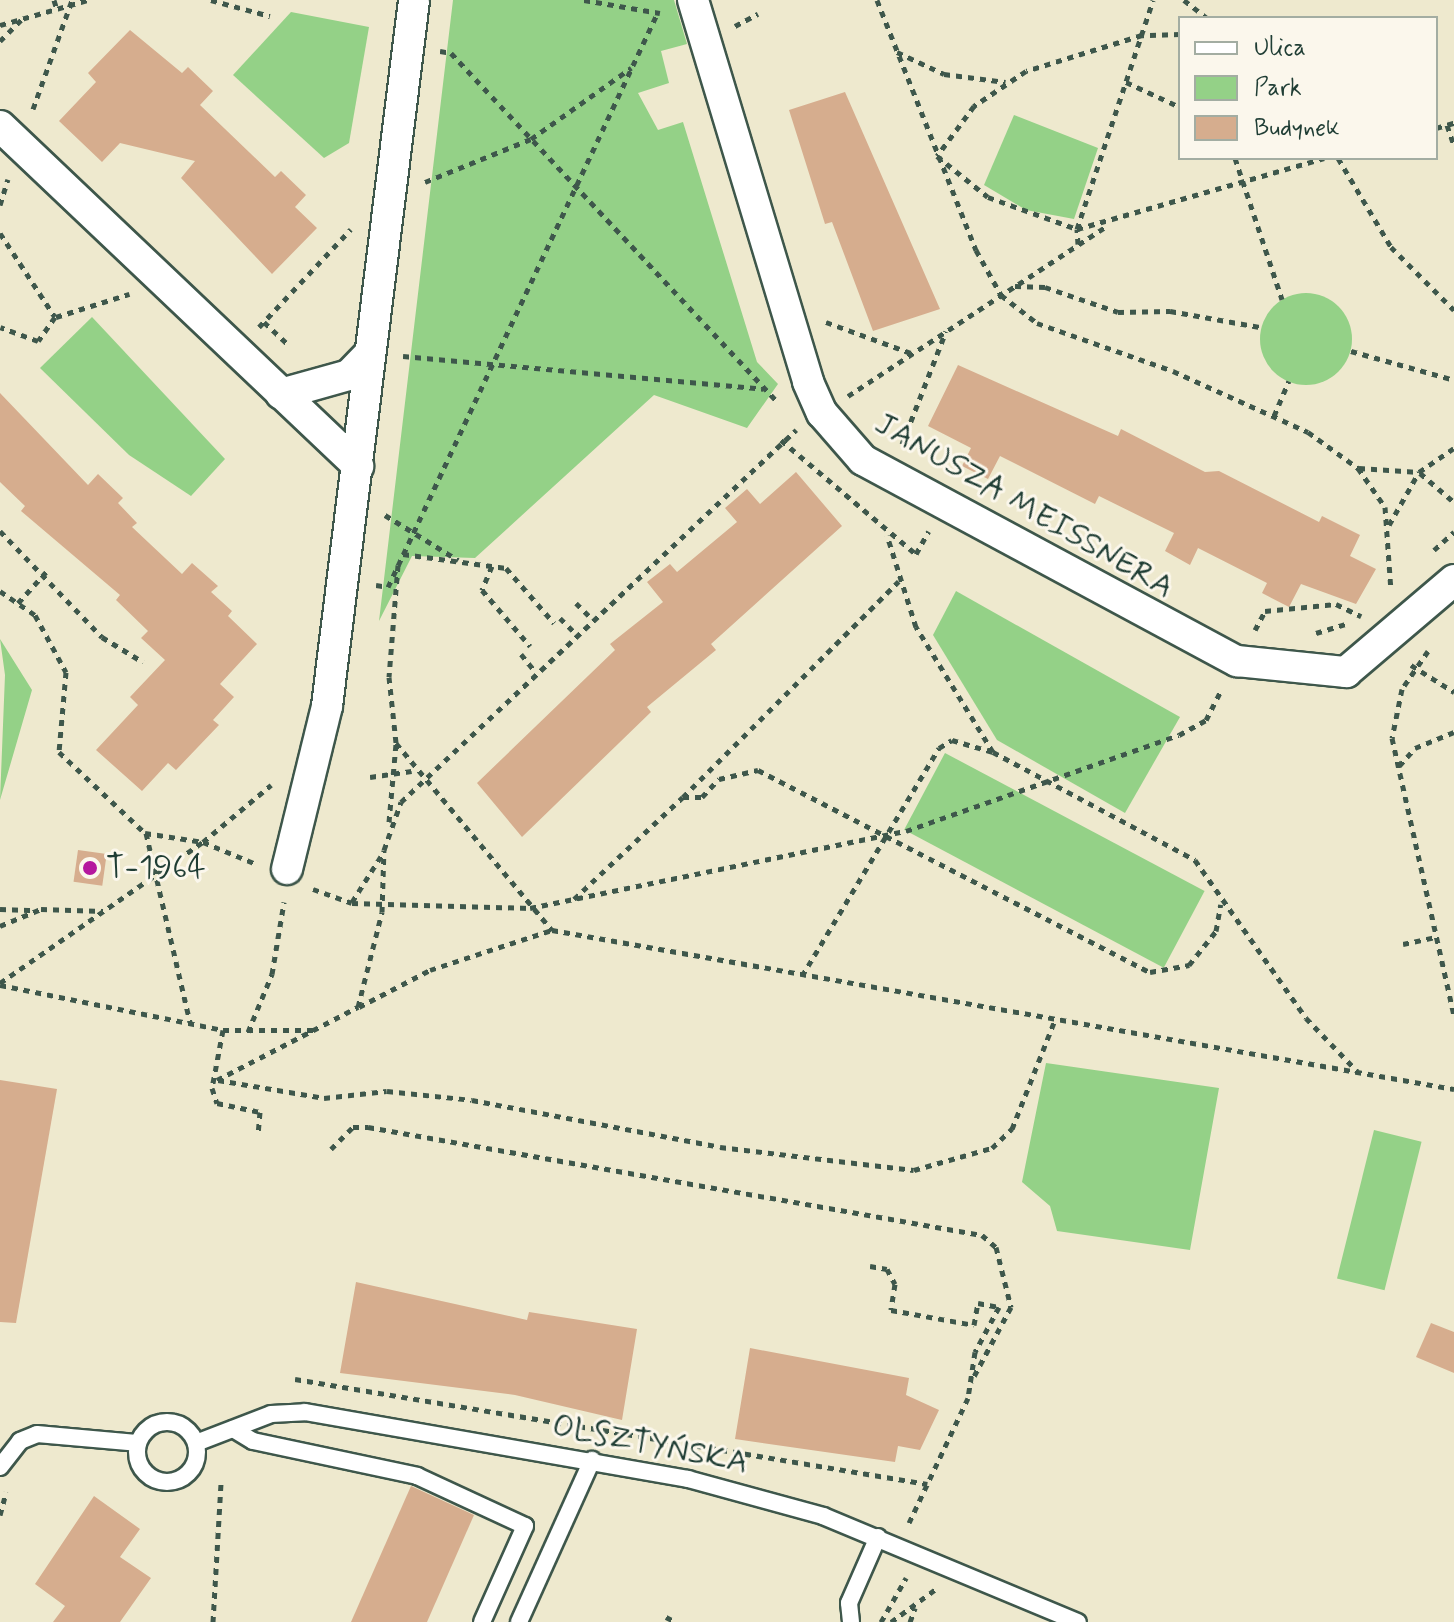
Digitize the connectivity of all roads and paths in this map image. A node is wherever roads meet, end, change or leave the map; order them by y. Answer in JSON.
{"nodes":[{"id":1,"x":54,"y":0,"type":"edge"},
{"id":2,"x":88,"y":0,"type":"edge"},
{"id":3,"x":211,"y":0,"type":"edge"},
{"id":4,"x":414,"y":0,"type":"edge"},
{"id":5,"x":584,"y":0,"type":"edge"},
{"id":6,"x":693,"y":0,"type":"edge"},
{"id":7,"x":877,"y":0,"type":"edge"},
{"id":8,"x":1153,"y":0,"type":"edge"},
{"id":9,"x":1184,"y":0,"type":"edge"},
{"id":10,"x":71,"y":3,"type":"edge"},
{"id":11,"x":57,"y":10,"type":"junction"},
{"id":12,"x":730,"y":14,"type":"dead end"},
{"id":13,"x":758,"y":14,"type":"dead end"},
{"id":14,"x":270,"y":16,"type":"dead end"},
{"id":15,"x":1204,"y":16,"type":"edge"},
{"id":16,"x":21,"y":19,"type":"junction"},
{"id":17,"x":0,"y":25,"type":"edge"},
{"id":18,"x":733,"y":27,"type":"junction"},
{"id":19,"x":1178,"y":34,"type":"edge"},
{"id":20,"x":1142,"y":35,"type":"junction"},
{"id":21,"x":0,"y":41,"type":"edge"},
{"id":22,"x":737,"y":41,"type":"dead end"},
{"id":23,"x":408,"y":45,"type":"junction"},
{"id":24,"x":896,"y":52,"type":"junction"},
{"id":25,"x":635,"y":65,"type":"junction"},
{"id":26,"x":1006,"y":82,"type":"junction"},
{"id":27,"x":1126,"y":82,"type":"junction"},
{"id":28,"x":1178,"y":106,"type":"edge"},
{"id":29,"x":1454,"y":123,"type":"edge"},
{"id":30,"x":1447,"y":125,"type":"junction"},
{"id":31,"x":1438,"y":127,"type":"edge"},
{"id":32,"x":10,"y":136,"type":"edge"},
{"id":33,"x":531,"y":139,"type":"junction"},
{"id":34,"x":1454,"y":145,"type":"edge"},
{"id":35,"x":937,"y":156,"type":"junction"},
{"id":36,"x":1236,"y":160,"type":"edge"},
{"id":37,"x":1317,"y":160,"type":"edge"},
{"id":38,"x":1339,"y":160,"type":"edge"},
{"id":39,"x":1242,"y":183,"type":"junction"},
{"id":40,"x":576,"y":187,"type":"junction"},
{"id":41,"x":390,"y":188,"type":"junction"},
{"id":42,"x":0,"y":205,"type":"edge"},
{"id":43,"x":1108,"y":225,"type":"junction"},
{"id":44,"x":1077,"y":229,"type":"junction"},
{"id":45,"x":0,"y":233,"type":"edge"},
{"id":46,"x":1078,"y":244,"type":"junction"},
{"id":47,"x":152,"y":270,"type":"junction"},
{"id":48,"x":1001,"y":295,"type":"junction"},
{"id":49,"x":1282,"y":299,"type":"dead end"},
{"id":50,"x":1454,"y":310,"type":"edge"},
{"id":51,"x":819,"y":311,"type":"dead end"},
{"id":52,"x":55,"y":317,"type":"junction"},
{"id":53,"x":823,"y":321,"type":"junction"},
{"id":54,"x":264,"y":322,"type":"junction"},
{"id":55,"x":0,"y":327,"type":"edge"},
{"id":56,"x":1260,"y":327,"type":"dead end"},
{"id":57,"x":946,"y":331,"type":"junction"},
{"id":58,"x":828,"y":336,"type":"dead end"},
{"id":59,"x":290,"y":346,"type":"dead end"},
{"id":60,"x":237,"y":351,"type":"junction"},
{"id":61,"x":1351,"y":351,"type":"dead end"},
{"id":62,"x":370,"y":353,"type":"junction"},
{"id":63,"x":912,"y":354,"type":"junction"},
{"id":64,"x":491,"y":369,"type":"junction"},
{"id":65,"x":845,"y":379,"type":"dead end"},
{"id":66,"x":1454,"y":380,"type":"edge"},
{"id":67,"x":1289,"y":381,"type":"dead end"},
{"id":68,"x":764,"y":389,"type":"junction"},
{"id":69,"x":281,"y":394,"type":"junction"},
{"id":70,"x":851,"y":394,"type":"junction"},
{"id":71,"x":861,"y":405,"type":"dead end"},
{"id":72,"x":782,"y":407,"type":"dead end"},
{"id":73,"x":1274,"y":416,"type":"junction"},
{"id":74,"x":791,"y":417,"type":"dead end"},
{"id":75,"x":801,"y":426,"type":"dead end"},
{"id":76,"x":891,"y":438,"type":"dead end"},
{"id":77,"x":781,"y":440,"type":"dead end"},
{"id":78,"x":1454,"y":448,"type":"edge"},
{"id":79,"x":901,"y":449,"type":"junction"},
{"id":80,"x":912,"y":455,"type":"dead end"},
{"id":81,"x":358,"y":466,"type":"junction"},
{"id":82,"x":1358,"y":468,"type":"junction"},
{"id":83,"x":1419,"y":472,"type":"junction"},
{"id":84,"x":1454,"y":502,"type":"edge"},
{"id":85,"x":353,"y":507,"type":"junction"},
{"id":86,"x":1388,"y":526,"type":"junction"},
{"id":87,"x":415,"y":530,"type":"junction"},
{"id":88,"x":0,"y":531,"type":"edge"},
{"id":89,"x":887,"y":535,"type":"dead end"},
{"id":90,"x":403,"y":554,"type":"junction"},
{"id":91,"x":458,"y":561,"type":"junction"},
{"id":92,"x":398,"y":565,"type":"junction"},
{"id":93,"x":492,"y":566,"type":"junction"},
{"id":94,"x":46,"y":572,"type":"junction"},
{"id":95,"x":900,"y":580,"type":"junction"},
{"id":96,"x":1454,"y":580,"type":"edge"},
{"id":97,"x":388,"y":587,"type":"dead end"},
{"id":98,"x":0,"y":591,"type":"edge"},
{"id":99,"x":1391,"y":591,"type":"dead end"},
{"id":100,"x":18,"y":603,"type":"junction"},
{"id":101,"x":576,"y":603,"type":"dead end"},
{"id":102,"x":560,"y":618,"type":"dead end"},
{"id":103,"x":591,"y":618,"type":"junction"},
{"id":104,"x":554,"y":623,"type":"dead end"},
{"id":105,"x":1242,"y":625,"type":"dead end"},
{"id":106,"x":1255,"y":630,"type":"junction"},
{"id":107,"x":575,"y":633,"type":"junction"},
{"id":108,"x":1265,"y":633,"type":"dead end"},
{"id":109,"x":1306,"y":634,"type":"dead end"},
{"id":110,"x":530,"y":646,"type":"dead end"},
{"id":111,"x":1433,"y":646,"type":"dead end"},
{"id":112,"x":521,"y":654,"type":"dead end"},
{"id":113,"x":143,"y":662,"type":"dead end"},
{"id":114,"x":1412,"y":666,"type":"junction"},
{"id":115,"x":535,"y":671,"type":"junction"},
{"id":116,"x":1454,"y":692,"type":"edge"},
{"id":117,"x":1206,"y":720,"type":"dead end"},
{"id":118,"x":1454,"y":732,"type":"edge"},
{"id":119,"x":396,"y":743,"type":"junction"},
{"id":120,"x":993,"y":752,"type":"junction"},
{"id":121,"x":1398,"y":767,"type":"junction"},
{"id":122,"x":394,"y":768,"type":"junction"},
{"id":123,"x":281,"y":771,"type":"dead end"},
{"id":124,"x":413,"y":771,"type":"junction"},
{"id":125,"x":370,"y":777,"type":"dead end"},
{"id":126,"x":420,"y":779,"type":"junction"},
{"id":127,"x":1049,"y":782,"type":"junction"},
{"id":128,"x":683,"y":797,"type":"junction"},
{"id":129,"x":389,"y":827,"type":"junction"},
{"id":130,"x":145,"y":833,"type":"junction"},
{"id":131,"x":887,"y":833,"type":"junction"},
{"id":132,"x":203,"y":842,"type":"junction"},
{"id":133,"x":384,"y":850,"type":"junction"},
{"id":134,"x":159,"y":873,"type":"junction"},
{"id":135,"x":286,"y":880,"type":"joint"},
{"id":136,"x":573,"y":901,"type":"junction"},
{"id":137,"x":343,"y":902,"type":"dead end"},
{"id":138,"x":352,"y":903,"type":"junction"},
{"id":139,"x":1221,"y":904,"type":"junction"},
{"id":140,"x":382,"y":906,"type":"junction"},
{"id":141,"x":530,"y":908,"type":"junction"},
{"id":142,"x":0,"y":909,"type":"edge"},
{"id":143,"x":41,"y":909,"type":"junction"},
{"id":144,"x":104,"y":911,"type":"junction"},
{"id":145,"x":0,"y":926,"type":"edge"},
{"id":146,"x":552,"y":930,"type":"junction"},
{"id":147,"x":1435,"y":937,"type":"junction"},
{"id":148,"x":1403,"y":944,"type":"dead end"},
{"id":149,"x":802,"y":976,"type":"junction"},
{"id":150,"x":0,"y":984,"type":"edge"},
{"id":151,"x":358,"y":1007,"type":"junction"},
{"id":152,"x":1454,"y":1016,"type":"edge"},
{"id":153,"x":1055,"y":1020,"type":"junction"},
{"id":154,"x":190,"y":1022,"type":"junction"},
{"id":155,"x":223,"y":1030,"type":"junction"},
{"id":156,"x":319,"y":1030,"type":"junction"},
{"id":157,"x":248,"y":1032,"type":"junction"},
{"id":158,"x":1357,"y":1072,"type":"junction"},
{"id":159,"x":215,"y":1080,"type":"junction"},
{"id":160,"x":1454,"y":1089,"type":"edge"},
{"id":161,"x":258,"y":1134,"type":"dead end"},
{"id":162,"x":331,"y":1149,"type":"dead end"},
{"id":163,"x":870,"y":1266,"type":"dead end"},
{"id":164,"x":295,"y":1379,"type":"dead end"},
{"id":165,"x":971,"y":1382,"type":"junction"},
{"id":166,"x":233,"y":1429,"type":"junction"},
{"id":167,"x":137,"y":1443,"type":"junction"},
{"id":168,"x":196,"y":1443,"type":"junction"},
{"id":169,"x":592,"y":1460,"type":"junction"},
{"id":170,"x":0,"y":1467,"type":"edge"},
{"id":171,"x":221,"y":1482,"type":"dead end"},
{"id":172,"x":927,"y":1484,"type":"junction"},
{"id":173,"x":878,"y":1537,"type":"junction"},
{"id":174,"x":899,"y":1545,"type":"junction"},
{"id":175,"x":938,"y":1585,"type":"dead end"},
{"id":176,"x":916,"y":1607,"type":"junction"},
{"id":177,"x":666,"y":1617,"type":"dead end"},
{"id":178,"x":213,"y":1622,"type":"edge"},
{"id":179,"x":482,"y":1622,"type":"edge"},
{"id":180,"x":519,"y":1622,"type":"edge"},
{"id":181,"x":676,"y":1622,"type":"edge"},
{"id":182,"x":851,"y":1622,"type":"edge"},
{"id":183,"x":891,"y":1622,"type":"edge"},
{"id":184,"x":910,"y":1622,"type":"edge"},
{"id":185,"x":1078,"y":1622,"type":"edge"}],
"edges":[{"from":1,"to":11,"type":"path"},
{"from":2,"to":10,"type":"path"},
{"from":3,"to":14,"type":"path"},
{"from":4,"to":23,"type":"street"},
{"from":5,"to":25,"type":"path"},
{"from":6,"to":96,"type":"street","name":"JANUSZA MEISSNERA"},
{"from":7,"to":24,"type":"path"},
{"from":8,"to":20,"type":"path"},
{"from":9,"to":15,"type":"path"},
{"from":10,"to":11,"type":"path"},
{"from":10,"to":32,"type":"path"},
{"from":11,"to":16,"type":"path"},
{"from":12,"to":18,"type":"path"},
{"from":13,"to":18,"type":"path"},
{"from":16,"to":17,"type":"path"},
{"from":16,"to":21,"type":"path"},
{"from":18,"to":22,"type":"path"},
{"from":19,"to":20,"type":"path"},
{"from":20,"to":26,"type":"path"},
{"from":20,"to":27,"type":"path"},
{"from":23,"to":33,"type":"path"},
{"from":23,"to":41,"type":"street"},
{"from":24,"to":26,"type":"path"},
{"from":24,"to":35,"type":"path"},
{"from":25,"to":33,"type":"path"},
{"from":25,"to":40,"type":"path"},
{"from":26,"to":35,"type":"path"},
{"from":27,"to":28,"type":"path"},
{"from":27,"to":44,"type":"path"},
{"from":29,"to":30,"type":"path"},
{"from":30,"to":31,"type":"path"},
{"from":30,"to":34,"type":"path"},
{"from":32,"to":42,"type":"path"},
{"from":32,"to":47,"type":"street"},
{"from":33,"to":40,"type":"path"},
{"from":33,"to":41,"type":"path"},
{"from":35,"to":44,"type":"path"},
{"from":35,"to":48,"type":"path"},
{"from":36,"to":39,"type":"path"},
{"from":37,"to":39,"type":"path"},
{"from":38,"to":50,"type":"path"},
{"from":39,"to":43,"type":"path"},
{"from":39,"to":49,"type":"path"},
{"from":40,"to":64,"type":"path"},
{"from":40,"to":68,"type":"path"},
{"from":41,"to":54,"type":"path"},
{"from":41,"to":62,"type":"street"},
{"from":43,"to":44,"type":"path"},
{"from":43,"to":46,"type":"path"},
{"from":44,"to":46,"type":"path"},
{"from":45,"to":52,"type":"path"},
{"from":46,"to":48,"type":"path"},
{"from":47,"to":52,"type":"path"},
{"from":47,"to":60,"type":"street"},
{"from":48,"to":56,"type":"path"},
{"from":48,"to":57,"type":"path"},
{"from":48,"to":73,"type":"path"},
{"from":51,"to":53,"type":"path"},
{"from":52,"to":55,"type":"path"},
{"from":53,"to":58,"type":"path"},
{"from":53,"to":63,"type":"path"},
{"from":54,"to":59,"type":"path"},
{"from":54,"to":60,"type":"path"},
{"from":57,"to":63,"type":"path"},
{"from":57,"to":79,"type":"path"},
{"from":60,"to":69,"type":"street"},
{"from":61,"to":66,"type":"path"},
{"from":62,"to":64,"type":"path"},
{"from":62,"to":69,"type":"street"},
{"from":62,"to":81,"type":"street"},
{"from":63,"to":70,"type":"path"},
{"from":64,"to":68,"type":"path"},
{"from":64,"to":87,"type":"path"},
{"from":65,"to":70,"type":"path"},
{"from":67,"to":73,"type":"path"},
{"from":68,"to":72,"type":"path"},
{"from":69,"to":81,"type":"street"},
{"from":70,"to":71,"type":"path"},
{"from":73,"to":82,"type":"path"},
{"from":74,"to":75,"type":"path"},
{"from":76,"to":79,"type":"path"},
{"from":77,"to":103,"type":"path"},
{"from":78,"to":83,"type":"path"},
{"from":79,"to":80,"type":"path"},
{"from":81,"to":85,"type":"street"},
{"from":82,"to":83,"type":"path"},
{"from":82,"to":86,"type":"path"},
{"from":83,"to":84,"type":"path"},
{"from":83,"to":86,"type":"path"},
{"from":85,"to":87,"type":"path"},
{"from":85,"to":135,"type":"street"},
{"from":86,"to":99,"type":"path"},
{"from":87,"to":90,"type":"path"},
{"from":87,"to":91,"type":"path"},
{"from":88,"to":94,"type":"path"},
{"from":89,"to":95,"type":"path"},
{"from":90,"to":91,"type":"path"},
{"from":90,"to":92,"type":"path"},
{"from":91,"to":93,"type":"path"},
{"from":92,"to":97,"type":"path"},
{"from":92,"to":119,"type":"path"},
{"from":93,"to":104,"type":"path"},
{"from":93,"to":110,"type":"path"},
{"from":94,"to":100,"type":"path"},
{"from":94,"to":113,"type":"path"},
{"from":95,"to":120,"type":"path"},
{"from":95,"to":128,"type":"path"},
{"from":98,"to":100,"type":"path"},
{"from":100,"to":130,"type":"path"},
{"from":101,"to":103,"type":"path"},
{"from":102,"to":107,"type":"path"},
{"from":103,"to":107,"type":"path"},
{"from":105,"to":106,"type":"path"},
{"from":106,"to":108,"type":"path"},
{"from":106,"to":109,"type":"path"},
{"from":107,"to":115,"type":"path"},
{"from":111,"to":114,"type":"path"},
{"from":112,"to":115,"type":"path"},
{"from":114,"to":116,"type":"path"},
{"from":114,"to":121,"type":"path"},
{"from":115,"to":126,"type":"path"},
{"from":117,"to":127,"type":"path"},
{"from":118,"to":121,"type":"path"},
{"from":119,"to":122,"type":"path"},
{"from":119,"to":124,"type":"path"},
{"from":120,"to":127,"type":"path"},
{"from":120,"to":131,"type":"path"},
{"from":121,"to":147,"type":"path"},
{"from":122,"to":124,"type":"path"},
{"from":122,"to":125,"type":"path"},
{"from":122,"to":129,"type":"path"},
{"from":123,"to":132,"type":"path"},
{"from":124,"to":126,"type":"path"},
{"from":126,"to":129,"type":"path"},
{"from":126,"to":141,"type":"path"},
{"from":127,"to":131,"type":"path"},
{"from":127,"to":139,"type":"path"},
{"from":128,"to":131,"type":"path"},
{"from":128,"to":136,"type":"path"},
{"from":129,"to":133,"type":"path"},
{"from":130,"to":132,"type":"path"},
{"from":130,"to":134,"type":"path"},
{"from":131,"to":136,"type":"path"},
{"from":131,"to":139,"type":"path"},
{"from":131,"to":149,"type":"path"},
{"from":132,"to":134,"type":"path"},
{"from":133,"to":138,"type":"path"},
{"from":133,"to":140,"type":"path"},
{"from":134,"to":144,"type":"path"},
{"from":134,"to":154,"type":"path"},
{"from":135,"to":157,"type":"path"},
{"from":136,"to":141,"type":"path"},
{"from":137,"to":138,"type":"path"},
{"from":138,"to":140,"type":"path"},
{"from":139,"to":158,"type":"path"},
{"from":140,"to":141,"type":"path"},
{"from":140,"to":151,"type":"path"},
{"from":141,"to":146,"type":"path"},
{"from":142,"to":143,"type":"path"},
{"from":143,"to":144,"type":"path"},
{"from":143,"to":145,"type":"path"},
{"from":144,"to":150,"type":"path"},
{"from":146,"to":149,"type":"path"},
{"from":146,"to":151,"type":"path"},
{"from":147,"to":148,"type":"path"},
{"from":147,"to":152,"type":"path"},
{"from":149,"to":153,"type":"path"},
{"from":150,"to":154,"type":"path"},
{"from":151,"to":156,"type":"path"},
{"from":153,"to":158,"type":"path"},
{"from":153,"to":159,"type":"path"},
{"from":154,"to":155,"type":"path"},
{"from":155,"to":157,"type":"path"},
{"from":155,"to":159,"type":"path"},
{"from":156,"to":157,"type":"path"},
{"from":156,"to":159,"type":"path"},
{"from":158,"to":160,"type":"path"},
{"from":159,"to":161,"type":"path"},
{"from":162,"to":165,"type":"path"},
{"from":163,"to":165,"type":"path"},
{"from":164,"to":172,"type":"path"},
{"from":165,"to":172,"type":"path"},
{"from":166,"to":168,"type":"lane","name":"OLSZTYŃSKA"},
{"from":166,"to":169,"type":"lane","name":"OLSZTYŃSKA"},
{"from":166,"to":179,"type":"lane"},
{"from":167,"to":168,"type":"lane"},
{"from":167,"to":168,"type":"lane"},
{"from":167,"to":170,"type":"lane"},
{"from":169,"to":173,"type":"lane","name":"OLSZTYŃSKA"},
{"from":169,"to":180,"type":"lane"},
{"from":171,"to":178,"type":"path"},
{"from":172,"to":174,"type":"path"},
{"from":173,"to":174,"type":"lane","name":"OLSZTYŃSKA"},
{"from":173,"to":182,"type":"lane"},
{"from":174,"to":185,"type":"lane","name":"OLSZTYŃSKA"},
{"from":175,"to":176,"type":"path"},
{"from":176,"to":183,"type":"path"},
{"from":176,"to":184,"type":"path"},
{"from":177,"to":181,"type":"path"}]}
